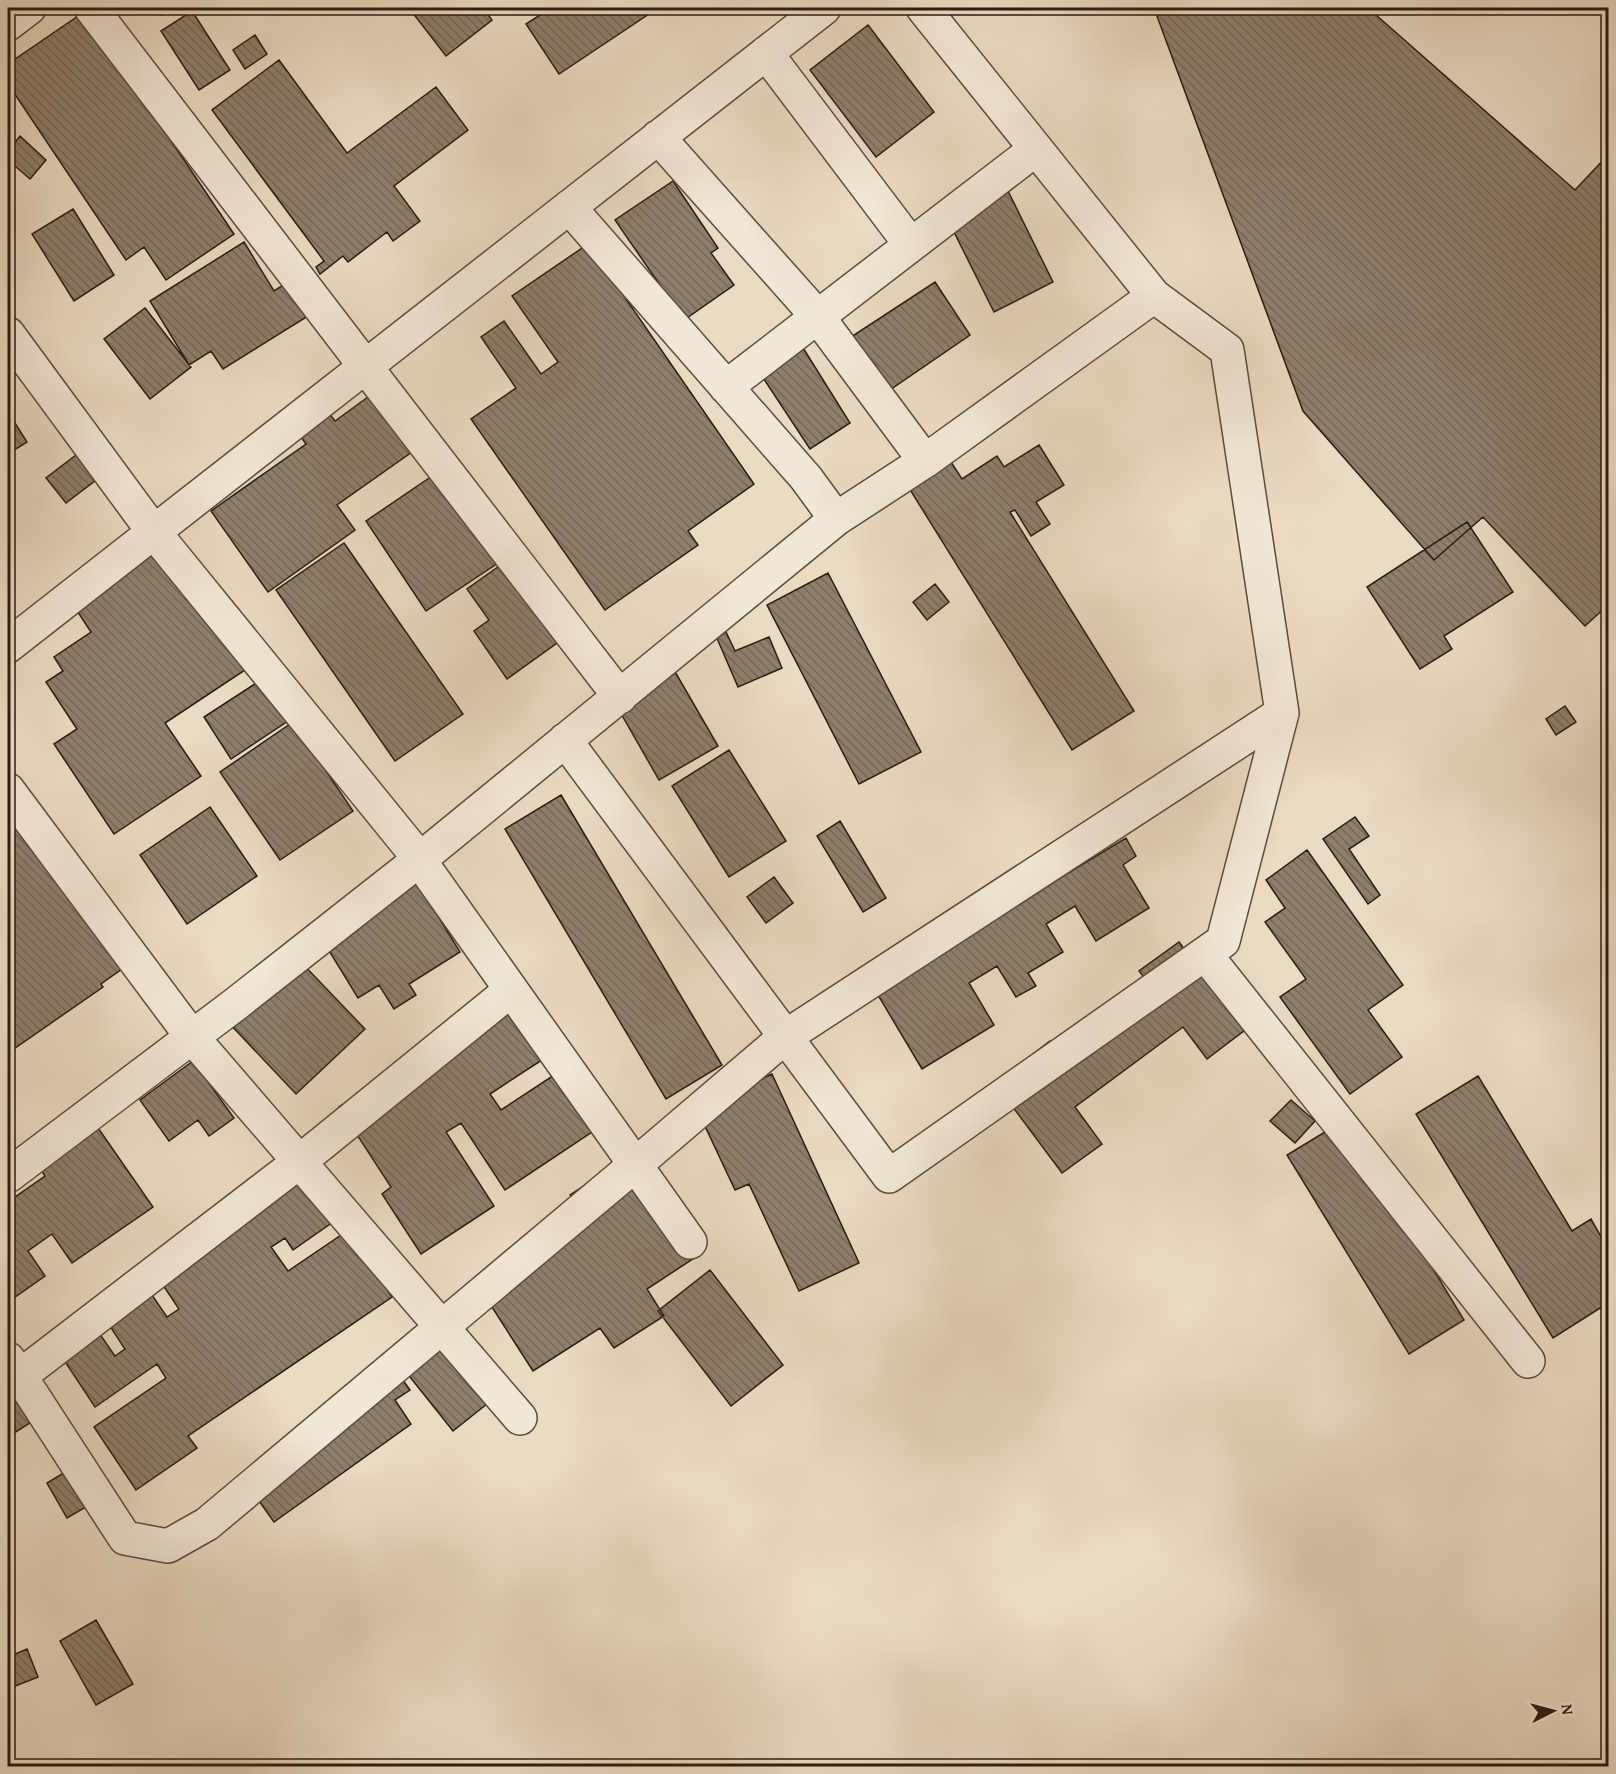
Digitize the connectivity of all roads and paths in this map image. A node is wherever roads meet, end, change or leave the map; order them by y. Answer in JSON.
{"nodes":[{"id":1,"x":29,"y":8,"type":"edge"},
{"id":2,"x":91,"y":8,"type":"edge"},
{"id":3,"x":824,"y":8,"type":"edge"},
{"id":4,"x":923,"y":8,"type":"edge"},
{"id":5,"x":8,"y":24,"type":"edge"},
{"id":6,"x":766,"y":53,"type":"junction"},
{"id":7,"x":658,"y":137,"type":"junction"},
{"id":8,"x":1036,"y":149,"type":"junction"},
{"id":9,"x":569,"y":207,"type":"junction"},
{"id":10,"x":911,"y":245,"type":"junction"},
{"id":11,"x":1154,"y":296,"type":"junction"},
{"id":12,"x":818,"y":317,"type":"junction"},
{"id":13,"x":8,"y":334,"type":"edge"},
{"id":14,"x":365,"y":366,"type":"junction"},
{"id":15,"x":726,"y":387,"type":"junction"},
{"id":16,"x":926,"y":461,"type":"junction"},
{"id":17,"x":836,"y":519,"type":"junction"},
{"id":18,"x":153,"y":531,"type":"junction"},
{"id":19,"x":8,"y":646,"type":"edge"},
{"id":20,"x":620,"y":697,"type":"junction"},
{"id":21,"x":1282,"y":713,"type":"junction"},
{"id":22,"x":565,"y":741,"type":"junction"},
{"id":23,"x":8,"y":790,"type":"edge"},
{"id":24,"x":419,"y":860,"type":"junction"},
{"id":25,"x":1206,"y":954,"type":"junction"},
{"id":26,"x":511,"y":990,"type":"junction"},
{"id":27,"x":192,"y":1037,"type":"junction"},
{"id":28,"x":785,"y":1037,"type":"junction"},
{"id":29,"x":299,"y":1162,"type":"junction"},
{"id":30,"x":636,"y":1165,"type":"junction"},
{"id":31,"x":8,"y":1176,"type":"edge"},
{"id":32,"x":690,"y":1242,"type":"dead end"},
{"id":33,"x":442,"y":1327,"type":"junction"},
{"id":34,"x":1528,"y":1361,"type":"dead end"},
{"id":35,"x":14,"y":1367,"type":"edge"},
{"id":36,"x":520,"y":1418,"type":"dead end"}],
"edges":[{"from":1,"to":5,"type":"street"},
{"from":2,"to":14,"type":"street"},
{"from":3,"to":6,"type":"street"},
{"from":4,"to":8,"type":"street"},
{"from":6,"to":7,"type":"street"},
{"from":6,"to":10,"type":"street"},
{"from":7,"to":9,"type":"street"},
{"from":7,"to":12,"type":"street"},
{"from":8,"to":10,"type":"street"},
{"from":8,"to":11,"type":"street"},
{"from":9,"to":14,"type":"street"},
{"from":9,"to":15,"type":"street"},
{"from":10,"to":12,"type":"street"},
{"from":11,"to":16,"type":"street"},
{"from":11,"to":21,"type":"street"},
{"from":12,"to":15,"type":"street"},
{"from":12,"to":16,"type":"street"},
{"from":13,"to":18,"type":"street"},
{"from":14,"to":18,"type":"street"},
{"from":14,"to":20,"type":"street"},
{"from":15,"to":17,"type":"street"},
{"from":16,"to":17,"type":"street"},
{"from":17,"to":20,"type":"street"},
{"from":18,"to":19,"type":"street"},
{"from":18,"to":24,"type":"street"},
{"from":20,"to":22,"type":"street"},
{"from":21,"to":25,"type":"street"},
{"from":21,"to":28,"type":"street"},
{"from":22,"to":24,"type":"street"},
{"from":22,"to":28,"type":"street"},
{"from":23,"to":27,"type":"street"},
{"from":24,"to":26,"type":"street"},
{"from":24,"to":27,"type":"street"},
{"from":25,"to":28,"type":"street"},
{"from":25,"to":34,"type":"street"},
{"from":26,"to":29,"type":"street"},
{"from":26,"to":30,"type":"street"},
{"from":27,"to":29,"type":"street"},
{"from":27,"to":31,"type":"street"},
{"from":28,"to":30,"type":"street"},
{"from":29,"to":33,"type":"street"},
{"from":29,"to":35,"type":"street"},
{"from":30,"to":32,"type":"street"},
{"from":30,"to":33,"type":"street"},
{"from":33,"to":35,"type":"street"},
{"from":33,"to":36,"type":"street"}]}
